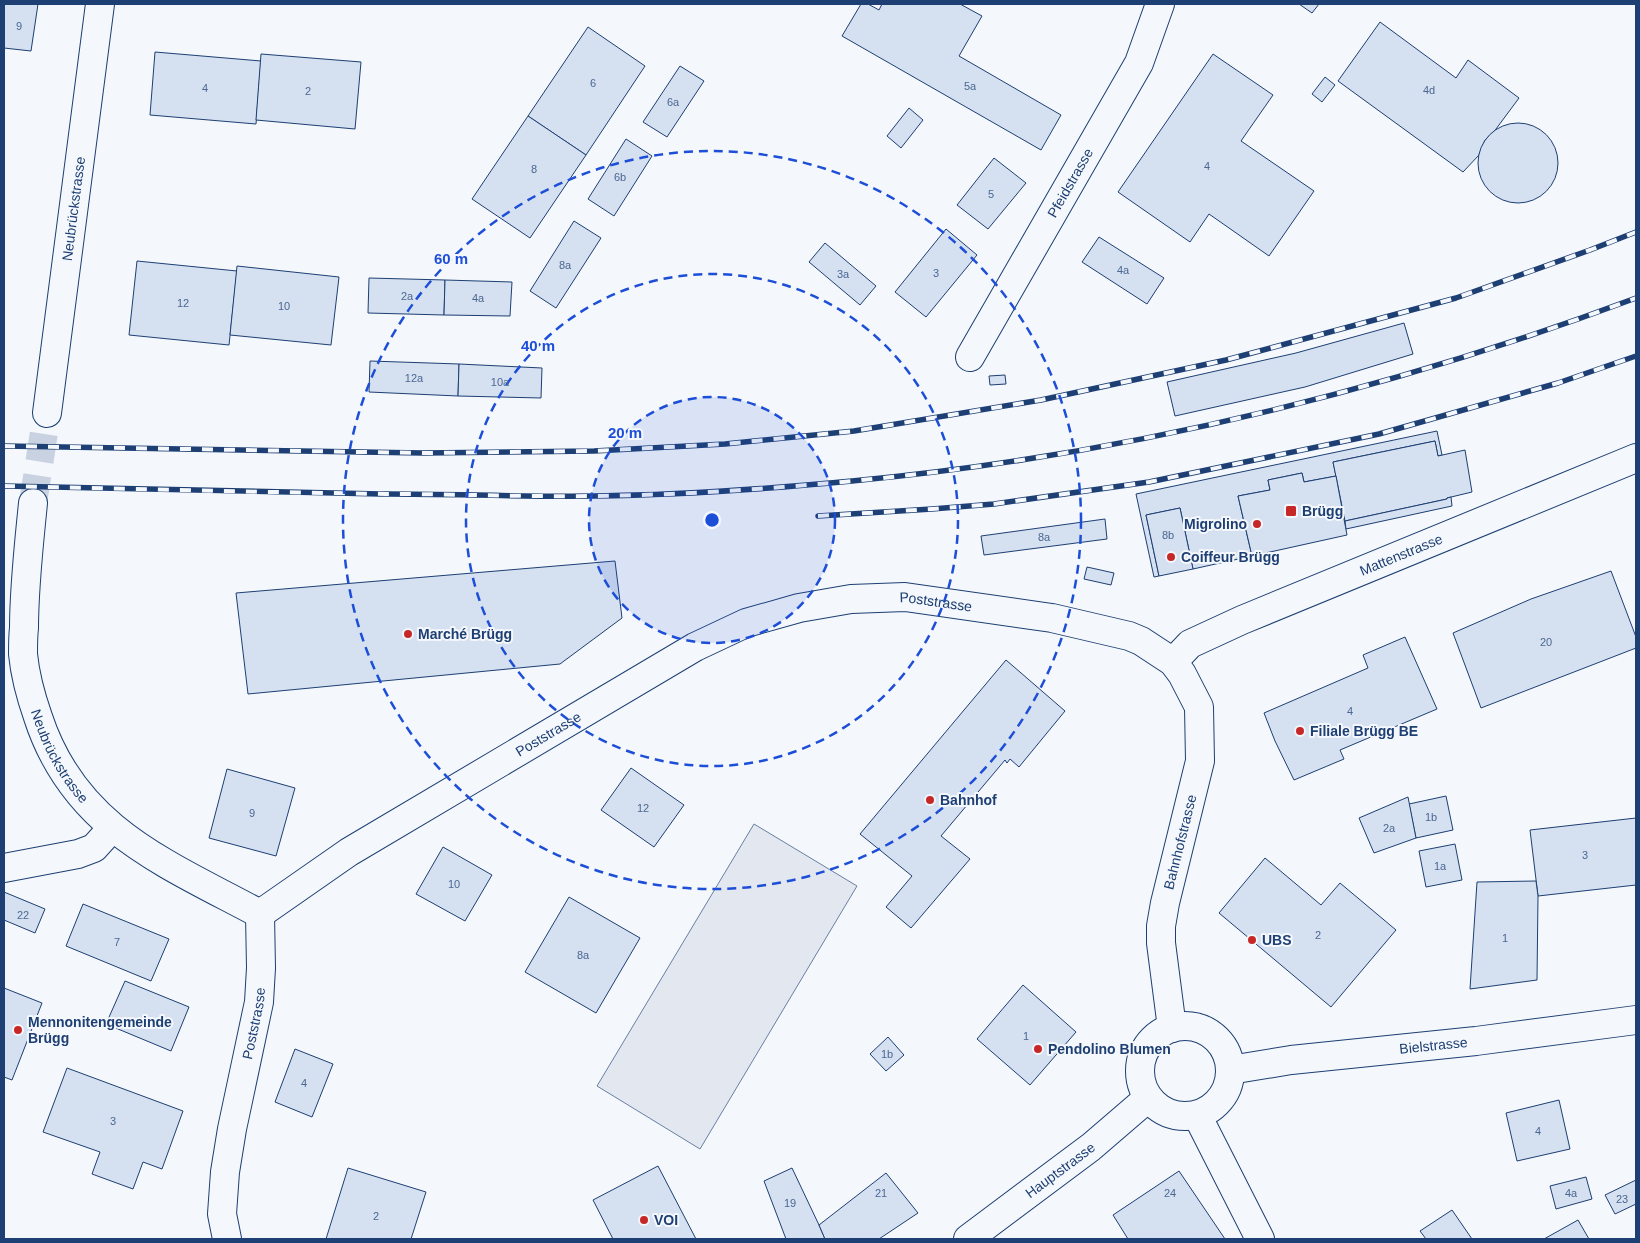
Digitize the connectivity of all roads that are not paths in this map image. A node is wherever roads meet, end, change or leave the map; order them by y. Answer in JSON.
{"nodes":[{"id":1,"x":100,"y":4,"type":"edge"},
{"id":2,"x":1160,"y":4,"type":"edge"},
{"id":3,"x":970,"y":357,"type":"dead end"},
{"id":4,"x":47,"y":412,"type":"tunnel mouth"},
{"id":5,"x":1636,"y":458,"type":"edge"},
{"id":6,"x":33,"y":503,"type":"tunnel mouth"},
{"id":7,"x":1173,"y":662,"type":"junction"},
{"id":8,"x":112,"y":828,"type":"junction"},
{"id":9,"x":4,"y":868,"type":"edge"},
{"id":10,"x":260,"y":914,"type":"junction"},
{"id":11,"x":1636,"y":1020,"type":"edge"},
{"id":12,"x":1172,"y":1028,"type":"junction"},
{"id":13,"x":1230,"y":1070,"type":"junction"},
{"id":14,"x":1148,"y":1098,"type":"junction"},
{"id":15,"x":1197,"y":1115,"type":"junction"},
{"id":16,"x":228,"y":1239,"type":"edge"},
{"id":17,"x":968,"y":1239,"type":"edge"},
{"id":18,"x":1260,"y":1239,"type":"edge"}],
"edges":[{"from":1,"to":4,"type":"street","name":"Neubrückstrasse"},
{"from":2,"to":3,"type":"street","name":"Pfeidstrasse"},
{"from":5,"to":7,"type":"street","name":"Mattenstrasse"},
{"from":6,"to":8,"type":"street","name":"Neubrückstrasse"},
{"from":7,"to":10,"type":"street","name":"Poststrasse"},
{"from":7,"to":12,"type":"street","name":"Bahnhofstrasse"},
{"from":8,"to":9,"type":"street"},
{"from":8,"to":10,"type":"street","name":"Neubrückstrasse"},
{"from":10,"to":16,"type":"street","name":"Poststrasse"},
{"from":11,"to":13,"type":"street","name":"Bielstrasse"},
{"from":12,"to":13,"type":"street"},
{"from":12,"to":14,"type":"street"},
{"from":13,"to":15,"type":"street"},
{"from":14,"to":15,"type":"street"},
{"from":14,"to":17,"type":"street","name":"Hauptstrasse"},
{"from":15,"to":18,"type":"street"}]}
